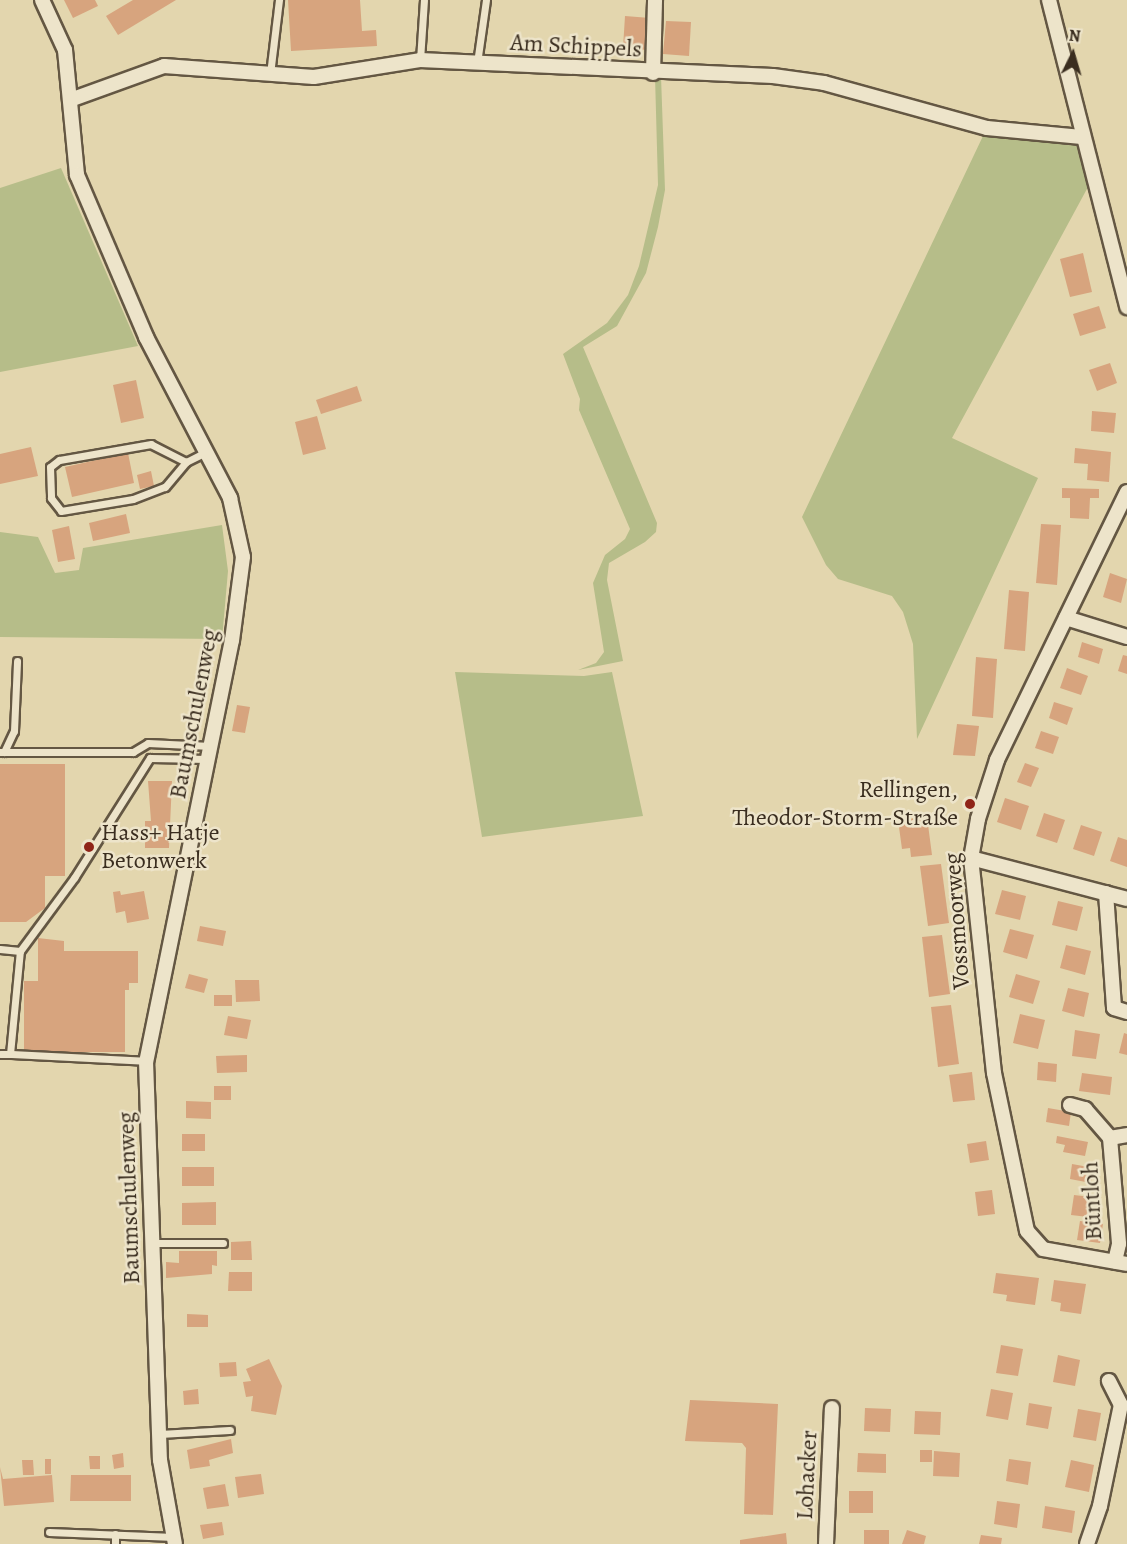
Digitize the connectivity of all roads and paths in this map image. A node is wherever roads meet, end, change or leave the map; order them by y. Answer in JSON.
{"nodes":[{"id":1,"x":42,"y":0,"type":"edge"},
{"id":2,"x":279,"y":0,"type":"edge"},
{"id":3,"x":424,"y":0,"type":"edge"},
{"id":4,"x":486,"y":0,"type":"edge"},
{"id":5,"x":655,"y":0,"type":"edge"},
{"id":6,"x":1049,"y":0,"type":"edge"},
{"id":7,"x":420,"y":60,"type":"junction"},
{"id":8,"x":477,"y":64,"type":"junction"},
{"id":9,"x":653,"y":73,"type":"junction"},
{"id":10,"x":270,"y":74,"type":"junction"},
{"id":11,"x":70,"y":100,"type":"junction"},
{"id":12,"x":1082,"y":137,"type":"junction"},
{"id":13,"x":1127,"y":307,"type":"edge"},
{"id":14,"x":206,"y":452,"type":"junction"},
{"id":15,"x":186,"y":462,"type":"junction"},
{"id":16,"x":1127,"y":492,"type":"edge"},
{"id":17,"x":1066,"y":618,"type":"junction"},
{"id":18,"x":1127,"y":636,"type":"edge"},
{"id":19,"x":17,"y":661,"type":"dead end"},
{"id":20,"x":2,"y":752,"type":"edge"},
{"id":21,"x":209,"y":753,"type":"junction"},
{"id":22,"x":971,"y":858,"type":"junction"},
{"id":23,"x":1106,"y":893,"type":"junction"},
{"id":24,"x":1127,"y":899,"type":"edge"},
{"id":25,"x":0,"y":950,"type":"edge"},
{"id":26,"x":20,"y":951,"type":"junction"},
{"id":27,"x":1127,"y":1012,"type":"edge"},
{"id":28,"x":0,"y":1054,"type":"edge"},
{"id":29,"x":10,"y":1054,"type":"junction"},
{"id":30,"x":146,"y":1061,"type":"junction"},
{"id":31,"x":1070,"y":1105,"type":"dead end"},
{"id":32,"x":1127,"y":1135,"type":"edge"},
{"id":33,"x":1110,"y":1138,"type":"junction"},
{"id":34,"x":153,"y":1243,"type":"junction"},
{"id":35,"x":224,"y":1243,"type":"dead end"},
{"id":36,"x":1121,"y":1263,"type":"edge"},
{"id":37,"x":1109,"y":1381,"type":"dead end"},
{"id":38,"x":832,"y":1408,"type":"dead end"},
{"id":39,"x":230,"y":1430,"type":"dead end"},
{"id":40,"x":159,"y":1434,"type":"junction"},
{"id":41,"x":49,"y":1532,"type":"dead end"},
{"id":42,"x":115,"y":1534,"type":"junction"},
{"id":43,"x":175,"y":1540,"type":"edge"},
{"id":44,"x":115,"y":1544,"type":"edge"},
{"id":45,"x":826,"y":1544,"type":"edge"},
{"id":46,"x":1087,"y":1544,"type":"edge"}],
"edges":[{"from":1,"to":11,"type":"street","name":"Baumschulenweg"},
{"from":2,"to":10,"type":"lane"},
{"from":3,"to":7,"type":"lane"},
{"from":4,"to":8,"type":"lane"},
{"from":5,"to":9,"type":"street"},
{"from":6,"to":12,"type":"street"},
{"from":7,"to":8,"type":"street","name":"Am Schippels"},
{"from":7,"to":10,"type":"street","name":"Am Schippels"},
{"from":8,"to":9,"type":"street","name":"Am Schippels"},
{"from":9,"to":12,"type":"street","name":"Am Schippels"},
{"from":10,"to":11,"type":"street","name":"Am Schippels"},
{"from":11,"to":14,"type":"street","name":"Baumschulenweg"},
{"from":12,"to":13,"type":"street"},
{"from":14,"to":15,"type":"lane"},
{"from":14,"to":21,"type":"street","name":"Baumschulenweg"},
{"from":15,"to":15,"type":"lane"},
{"from":16,"to":17,"type":"street","name":"Vossmoorweg"},
{"from":17,"to":18,"type":"street"},
{"from":17,"to":22,"type":"street","name":"Vossmoorweg"},
{"from":19,"to":20,"type":"lane"},
{"from":20,"to":21,"type":"lane"},
{"from":21,"to":26,"type":"lane"},
{"from":21,"to":30,"type":"street","name":"Baumschulenweg"},
{"from":22,"to":23,"type":"street"},
{"from":22,"to":36,"type":"street","name":"Vossmoorweg"},
{"from":23,"to":24,"type":"street"},
{"from":23,"to":27,"type":"street"},
{"from":25,"to":26,"type":"lane"},
{"from":26,"to":29,"type":"lane"},
{"from":28,"to":29,"type":"lane"},
{"from":29,"to":30,"type":"lane"},
{"from":30,"to":34,"type":"street","name":"Baumschulenweg"},
{"from":31,"to":33,"type":"street","name":"Büntloh"},
{"from":32,"to":33,"type":"street","name":"Büntloh"},
{"from":33,"to":36,"type":"street","name":"Büntloh"},
{"from":34,"to":35,"type":"lane"},
{"from":34,"to":40,"type":"street","name":"Baumschulenweg"},
{"from":37,"to":46,"type":"street"},
{"from":38,"to":45,"type":"street","name":"Lohacker"},
{"from":39,"to":40,"type":"lane"},
{"from":40,"to":43,"type":"street","name":"Baumschulenweg"},
{"from":41,"to":42,"type":"lane"},
{"from":42,"to":43,"type":"lane"},
{"from":42,"to":44,"type":"lane"}]}
